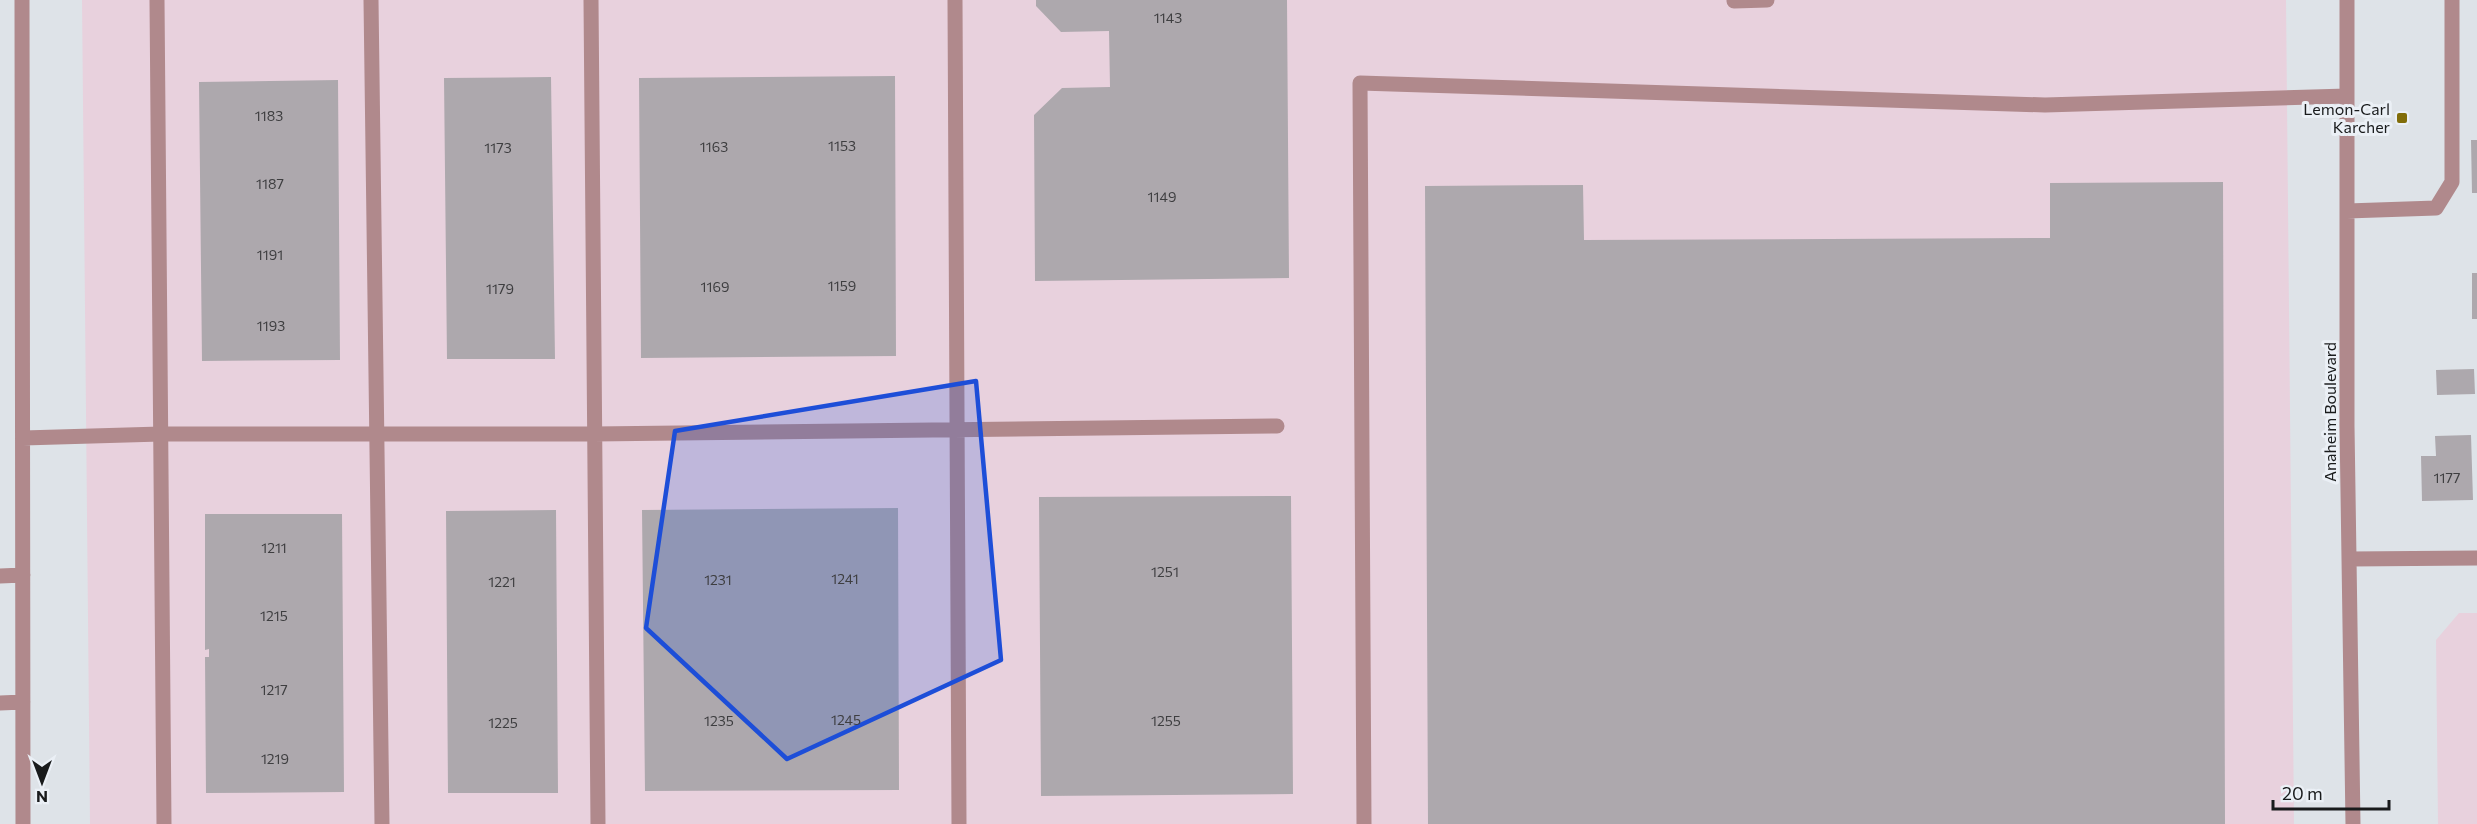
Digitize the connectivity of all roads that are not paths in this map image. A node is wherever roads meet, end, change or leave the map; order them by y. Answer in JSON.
{"nodes":[{"id":1,"x":22,"y":0,"type":"edge"},
{"id":2,"x":157,"y":0,"type":"edge"},
{"id":3,"x":371,"y":0,"type":"edge"},
{"id":4,"x":591,"y":0,"type":"edge"},
{"id":5,"x":956,"y":0,"type":"edge"},
{"id":6,"x":1767,"y":0,"type":"edge"},
{"id":7,"x":2348,"y":0,"type":"edge"},
{"id":8,"x":2452,"y":0,"type":"edge"},
{"id":9,"x":1734,"y":1,"type":"edge"},
{"id":10,"x":2348,"y":96,"type":"junction"},
{"id":11,"x":2348,"y":211,"type":"junction"},
{"id":12,"x":1277,"y":426,"type":"dead end"},
{"id":13,"x":957,"y":430,"type":"junction"},
{"id":14,"x":160,"y":434,"type":"junction"},
{"id":15,"x":377,"y":434,"type":"junction"},
{"id":16,"x":594,"y":434,"type":"junction"},
{"id":17,"x":23,"y":438,"type":"junction"},
{"id":18,"x":2477,"y":558,"type":"edge"},
{"id":19,"x":2350,"y":559,"type":"junction"},
{"id":20,"x":23,"y":575,"type":"junction"},
{"id":21,"x":0,"y":576,"type":"edge"},
{"id":22,"x":23,"y":702,"type":"junction"},
{"id":23,"x":0,"y":703,"type":"edge"},
{"id":24,"x":23,"y":824,"type":"edge"},
{"id":25,"x":164,"y":824,"type":"edge"},
{"id":26,"x":382,"y":824,"type":"edge"},
{"id":27,"x":598,"y":824,"type":"edge"},
{"id":28,"x":959,"y":824,"type":"edge"},
{"id":29,"x":1364,"y":824,"type":"edge"},
{"id":30,"x":2353,"y":824,"type":"edge"}],
"edges":[{"from":1,"to":17,"type":"street"},
{"from":2,"to":14,"type":"street"},
{"from":3,"to":15,"type":"street"},
{"from":4,"to":16,"type":"street"},
{"from":5,"to":13,"type":"street"},
{"from":6,"to":9,"type":"street"},
{"from":7,"to":10,"type":"street","name":"Anaheim Boulevard"},
{"from":8,"to":11,"type":"street"},
{"from":10,"to":11,"type":"street","name":"Anaheim Boulevard"},
{"from":10,"to":29,"type":"street"},
{"from":11,"to":19,"type":"street","name":"Anaheim Boulevard"},
{"from":12,"to":13,"type":"street"},
{"from":13,"to":16,"type":"street"},
{"from":13,"to":28,"type":"street"},
{"from":14,"to":15,"type":"street"},
{"from":14,"to":17,"type":"street"},
{"from":14,"to":25,"type":"street"},
{"from":15,"to":16,"type":"street"},
{"from":15,"to":26,"type":"street"},
{"from":16,"to":27,"type":"street"},
{"from":17,"to":20,"type":"street"},
{"from":18,"to":19,"type":"street"},
{"from":19,"to":30,"type":"street","name":"Anaheim Boulevard"},
{"from":20,"to":21,"type":"street"},
{"from":20,"to":22,"type":"street"},
{"from":22,"to":23,"type":"street"},
{"from":22,"to":24,"type":"street"}]}
